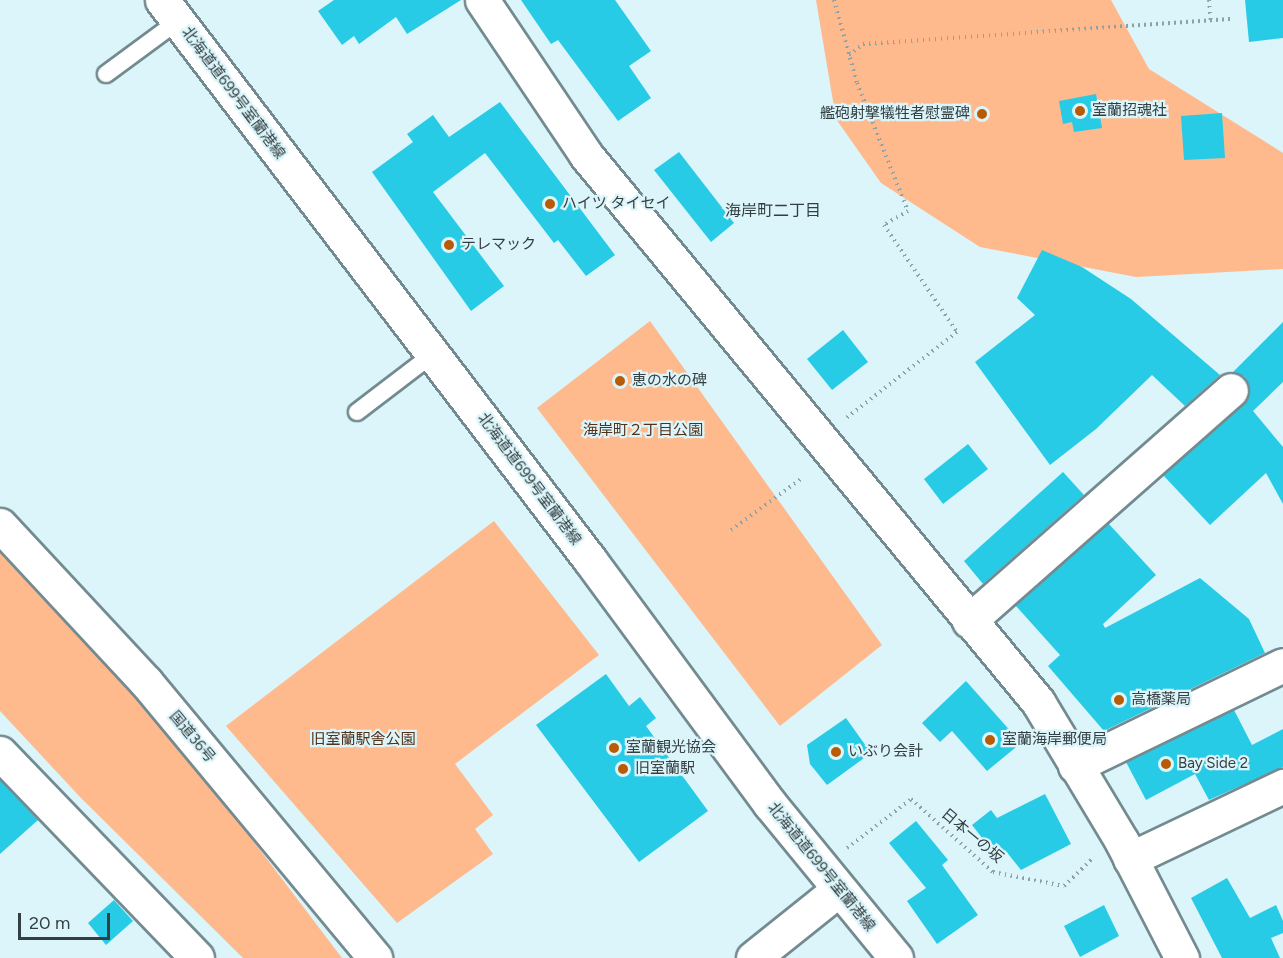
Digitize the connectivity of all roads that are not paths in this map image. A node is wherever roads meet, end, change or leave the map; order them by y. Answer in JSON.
{"nodes":[{"id":1,"x":482,"y":0,"type":"edge"},
{"id":2,"x":170,"y":10,"type":"edge"},
{"id":3,"x":106,"y":74,"type":"dead end"},
{"id":4,"x":433,"y":354,"type":"junction"},
{"id":5,"x":1231,"y":390,"type":"dead end"},
{"id":6,"x":357,"y":412,"type":"dead end"},
{"id":7,"x":0,"y":525,"type":"edge"},
{"id":8,"x":969,"y":621,"type":"junction"},
{"id":9,"x":1283,"y":665,"type":"edge"},
{"id":10,"x":0,"y":753,"type":"edge"},
{"id":11,"x":1075,"y":766,"type":"junction"},
{"id":12,"x":1283,"y":786,"type":"edge"},
{"id":13,"x":1126,"y":851,"type":"junction"},
{"id":14,"x":829,"y":879,"type":"junction"},
{"id":15,"x":196,"y":958,"type":"edge"},
{"id":16,"x":375,"y":958,"type":"edge"},
{"id":17,"x":753,"y":958,"type":"edge"},
{"id":18,"x":896,"y":958,"type":"edge"},
{"id":19,"x":1182,"y":958,"type":"edge"}],
"edges":[{"from":1,"to":8,"type":"main road"},
{"from":2,"to":3,"type":"lane"},
{"from":2,"to":4,"type":"main road","name":"北海道道699号室蘭港線"},
{"from":4,"to":6,"type":"lane"},
{"from":4,"to":14,"type":"main road","name":"北海道道699号室蘭港線"},
{"from":5,"to":8,"type":"main road"},
{"from":7,"to":16,"type":"main road","name":"国道36号"},
{"from":8,"to":11,"type":"main road"},
{"from":9,"to":11,"type":"main road"},
{"from":10,"to":15,"type":"main road"},
{"from":11,"to":13,"type":"main road"},
{"from":12,"to":13,"type":"main road"},
{"from":13,"to":19,"type":"main road"},
{"from":14,"to":17,"type":"main road"},
{"from":14,"to":18,"type":"main road","name":"北海道道699号室蘭港線"}]}
